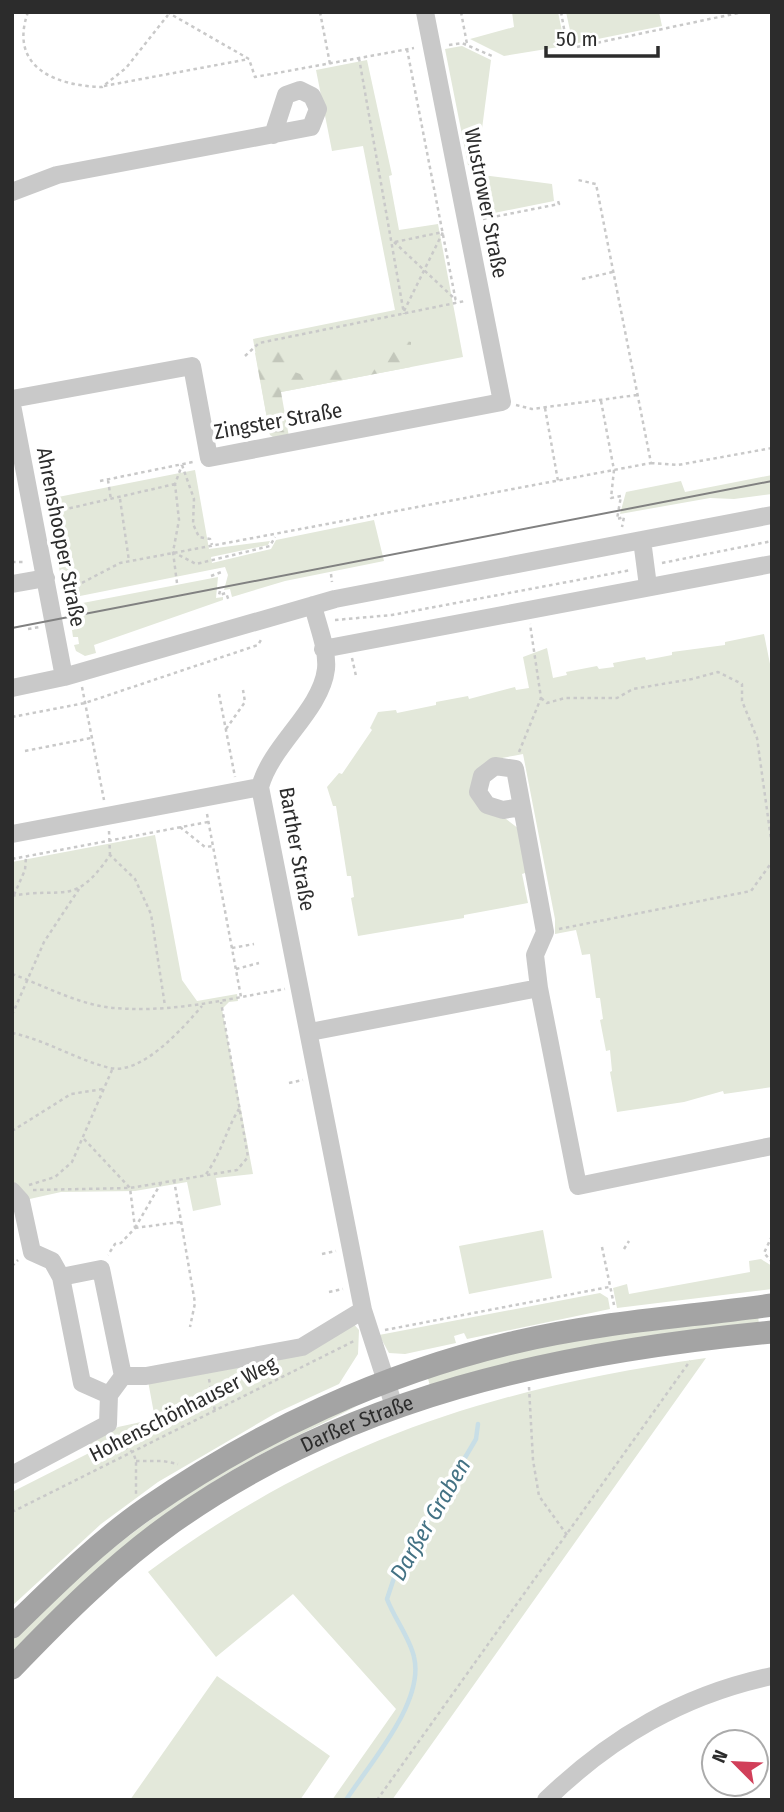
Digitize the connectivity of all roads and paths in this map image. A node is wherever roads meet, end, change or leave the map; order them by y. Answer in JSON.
{"nodes":[{"id":1,"x":28,"y":12,"type":"edge"},
{"id":2,"x":320,"y":12,"type":"edge"},
{"id":3,"x":425,"y":12,"type":"edge"},
{"id":4,"x":461,"y":12,"type":"edge"},
{"id":5,"x":561,"y":12,"type":"edge"},
{"id":6,"x":743,"y":12,"type":"edge"},
{"id":7,"x":167,"y":14,"type":"edge"},
{"id":8,"x":467,"y":44,"type":"junction"},
{"id":9,"x":567,"y":45,"type":"dead end"},
{"id":10,"x":432,"y":47,"type":"junction"},
{"id":11,"x":577,"y":47,"type":"dead end"},
{"id":12,"x":407,"y":49,"type":"junction"},
{"id":13,"x":492,"y":55,"type":"dead end"},
{"id":14,"x":359,"y":58,"type":"junction"},
{"id":15,"x":248,"y":59,"type":"junction"},
{"id":16,"x":330,"y":64,"type":"junction"},
{"id":17,"x":102,"y":87,"type":"junction"},
{"id":18,"x":273,"y":135,"type":"dead end"},
{"id":19,"x":578,"y":180,"type":"dead end"},
{"id":20,"x":12,"y":192,"type":"edge"},
{"id":21,"x":558,"y":201,"type":"dead end"},
{"id":22,"x":477,"y":220,"type":"dead end"},
{"id":23,"x":443,"y":232,"type":"junction"},
{"id":24,"x":393,"y":242,"type":"junction"},
{"id":25,"x":424,"y":270,"type":"junction"},
{"id":26,"x":613,"y":272,"type":"junction"},
{"id":27,"x":582,"y":279,"type":"dead end"},
{"id":28,"x":482,"y":297,"type":"junction"},
{"id":29,"x":456,"y":301,"type":"junction"},
{"id":30,"x":404,"y":312,"type":"junction"},
{"id":31,"x":244,"y":356,"type":"dead end"},
{"id":32,"x":637,"y":395,"type":"junction"},
{"id":33,"x":12,"y":399,"type":"edge"},
{"id":34,"x":601,"y":401,"type":"junction"},
{"id":35,"x":502,"y":402,"type":"joint"},
{"id":36,"x":12,"y":405,"type":"edge"},
{"id":37,"x":544,"y":407,"type":"junction"},
{"id":38,"x":531,"y":409,"type":"dead end"},
{"id":39,"x":772,"y":447,"type":"edge"},
{"id":40,"x":651,"y":463,"type":"junction"},
{"id":41,"x":182,"y":464,"type":"junction"},
{"id":42,"x":614,"y":470,"type":"junction"},
{"id":43,"x":108,"y":480,"type":"junction"},
{"id":44,"x":100,"y":481,"type":"dead end"},
{"id":45,"x":558,"y":481,"type":"junction"},
{"id":46,"x":175,"y":484,"type":"junction"},
{"id":47,"x":120,"y":499,"type":"junction"},
{"id":48,"x":111,"y":500,"type":"junction"},
{"id":49,"x":44,"y":514,"type":"dead end"},
{"id":50,"x":772,"y":515,"type":"edge"},
{"id":51,"x":620,"y":528,"type":"dead end"},
{"id":52,"x":276,"y":535,"type":"junction"},
{"id":53,"x":642,"y":540,"type":"junction"},
{"id":54,"x":772,"y":541,"type":"edge"},
{"id":55,"x":212,"y":545,"type":"junction"},
{"id":56,"x":173,"y":552,"type":"junction"},
{"id":57,"x":129,"y":561,"type":"junction"},
{"id":58,"x":12,"y":562,"type":"edge"},
{"id":59,"x":25,"y":563,"type":"dead end"},
{"id":60,"x":772,"y":564,"type":"edge"},
{"id":61,"x":646,"y":567,"type":"junction"},
{"id":62,"x":331,"y":574,"type":"dead end"},
{"id":63,"x":211,"y":576,"type":"dead end"},
{"id":64,"x":223,"y":576,"type":"dead end"},
{"id":65,"x":52,"y":583,"type":"junction"},
{"id":66,"x":177,"y":583,"type":"dead end"},
{"id":67,"x":12,"y":584,"type":"edge"},
{"id":68,"x":78,"y":585,"type":"junction"},
{"id":69,"x":648,"y":586,"type":"junction"},
{"id":70,"x":220,"y":591,"type":"dead end"},
{"id":71,"x":335,"y":599,"type":"junction"},
{"id":72,"x":229,"y":601,"type":"dead end"},
{"id":73,"x":62,"y":604,"type":"dead end"},
{"id":74,"x":528,"y":609,"type":"junction"},
{"id":75,"x":314,"y":611,"type":"junction"},
{"id":76,"x":339,"y":621,"type":"junction"},
{"id":77,"x":43,"y":626,"type":"dead end"},
{"id":78,"x":29,"y":629,"type":"dead end"},
{"id":79,"x":264,"y":635,"type":"dead end"},
{"id":80,"x":349,"y":644,"type":"junction"},
{"id":81,"x":323,"y":649,"type":"junction"},
{"id":82,"x":356,"y":676,"type":"dead end"},
{"id":83,"x":64,"y":677,"type":"junction"},
{"id":84,"x":82,"y":686,"type":"dead end"},
{"id":85,"x":12,"y":688,"type":"edge"},
{"id":86,"x":243,"y":690,"type":"dead end"},
{"id":87,"x":219,"y":694,"type":"dead end"},
{"id":88,"x":541,"y":698,"type":"junction"},
{"id":89,"x":85,"y":702,"type":"junction"},
{"id":90,"x":12,"y":717,"type":"edge"},
{"id":91,"x":226,"y":729,"type":"junction"},
{"id":92,"x":92,"y":738,"type":"junction"},
{"id":93,"x":25,"y":751,"type":"dead end"},
{"id":94,"x":515,"y":769,"type":"junction"},
{"id":95,"x":260,"y":788,"type":"junction"},
{"id":96,"x":238,"y":792,"type":"junction"},
{"id":97,"x":522,"y":807,"type":"junction"},
{"id":98,"x":218,"y":812,"type":"dead end"},
{"id":99,"x":107,"y":818,"type":"junction"},
{"id":100,"x":208,"y":822,"type":"junction"},
{"id":101,"x":180,"y":827,"type":"junction"},
{"id":102,"x":12,"y":834,"type":"edge"},
{"id":103,"x":111,"y":840,"type":"junction"},
{"id":104,"x":213,"y":846,"type":"junction"},
{"id":105,"x":772,"y":846,"type":"edge"},
{"id":106,"x":110,"y":855,"type":"junction"},
{"id":107,"x":26,"y":856,"type":"junction"},
{"id":108,"x":12,"y":859,"type":"edge"},
{"id":109,"x":772,"y":862,"type":"edge"},
{"id":110,"x":80,"y":887,"type":"junction"},
{"id":111,"x":13,"y":895,"type":"edge"},
{"id":112,"x":545,"y":932,"type":"junction"},
{"id":113,"x":254,"y":944,"type":"dead end"},
{"id":114,"x":232,"y":948,"type":"junction"},
{"id":115,"x":259,"y":963,"type":"dead end"},
{"id":116,"x":236,"y":969,"type":"junction"},
{"id":117,"x":12,"y":974,"type":"edge"},
{"id":118,"x":28,"y":980,"type":"junction"},
{"id":119,"x":301,"y":987,"type":"junction"},
{"id":120,"x":539,"y":988,"type":"junction"},
{"id":121,"x":241,"y":997,"type":"junction"},
{"id":122,"x":221,"y":1002,"type":"junction"},
{"id":123,"x":202,"y":1006,"type":"junction"},
{"id":124,"x":165,"y":1007,"type":"junction"},
{"id":125,"x":12,"y":1015,"type":"edge"},
{"id":126,"x":310,"y":1032,"type":"junction"},
{"id":127,"x":12,"y":1033,"type":"edge"},
{"id":128,"x":112,"y":1069,"type":"junction"},
{"id":129,"x":104,"y":1089,"type":"junction"},
{"id":130,"x":240,"y":1109,"type":"junction"},
{"id":131,"x":12,"y":1131,"type":"edge"},
{"id":132,"x":84,"y":1139,"type":"junction"},
{"id":133,"x":772,"y":1146,"type":"edge"},
{"id":134,"x":206,"y":1174,"type":"junction"},
{"id":135,"x":174,"y":1180,"type":"junction"},
{"id":136,"x":161,"y":1182,"type":"junction"},
{"id":137,"x":130,"y":1188,"type":"junction"},
{"id":138,"x":20,"y":1189,"type":"edge"},
{"id":139,"x":181,"y":1222,"type":"junction"},
{"id":140,"x":135,"y":1228,"type":"junction"},
{"id":141,"x":772,"y":1236,"type":"edge"},
{"id":142,"x":629,"y":1241,"type":"dead end"},
{"id":143,"x":115,"y":1244,"type":"dead end"},
{"id":144,"x":602,"y":1247,"type":"dead end"},
{"id":145,"x":624,"y":1250,"type":"dead end"},
{"id":146,"x":772,"y":1262,"type":"edge"},
{"id":147,"x":61,"y":1277,"type":"junction"},
{"id":148,"x":609,"y":1287,"type":"junction"},
{"id":149,"x":772,"y":1305,"type":"edge"},
{"id":150,"x":363,"y":1310,"type":"junction"},
{"id":151,"x":615,"y":1310,"type":"dead end"},
{"id":152,"x":190,"y":1327,"type":"dead end"},
{"id":153,"x":772,"y":1332,"type":"edge"},
{"id":154,"x":369,"y":1334,"type":"junction"},
{"id":155,"x":695,"y":1356,"type":"dead end"},
{"id":156,"x":207,"y":1365,"type":"junction"},
{"id":157,"x":123,"y":1377,"type":"junction"},
{"id":158,"x":386,"y":1382,"type":"junction"},
{"id":159,"x":528,"y":1382,"type":"dead end"},
{"id":160,"x":109,"y":1395,"type":"junction"},
{"id":161,"x":394,"y":1406,"type":"junction"},
{"id":162,"x":215,"y":1410,"type":"junction"},
{"id":163,"x":120,"y":1422,"type":"dead end"},
{"id":164,"x":133,"y":1452,"type":"junction"},
{"id":165,"x":136,"y":1461,"type":"junction"},
{"id":166,"x":186,"y":1466,"type":"dead end"},
{"id":167,"x":12,"y":1475,"type":"edge"},
{"id":168,"x":136,"y":1501,"type":"dead end"},
{"id":169,"x":12,"y":1512,"type":"edge"},
{"id":170,"x":567,"y":1535,"type":"junction"},
{"id":171,"x":12,"y":1627,"type":"edge"},
{"id":172,"x":12,"y":1668,"type":"edge"},
{"id":173,"x":772,"y":1676,"type":"edge"},
{"id":174,"x":377,"y":1800,"type":"edge"},
{"id":175,"x":546,"y":1800,"type":"edge"}],
"edges":[{"from":1,"to":17,"type":"path"},
{"from":2,"to":16,"type":"path"},
{"from":3,"to":10,"type":"street","name":"Wustrower Straße"},
{"from":4,"to":8,"type":"path"},
{"from":5,"to":9,"type":"path"},
{"from":6,"to":11,"type":"path"},
{"from":7,"to":15,"type":"path"},
{"from":7,"to":17,"type":"path"},
{"from":8,"to":10,"type":"path"},
{"from":8,"to":13,"type":"path"},
{"from":10,"to":12,"type":"path"},
{"from":10,"to":28,"type":"street","name":"Wustrower Straße"},
{"from":12,"to":14,"type":"path"},
{"from":12,"to":23,"type":"path"},
{"from":14,"to":16,"type":"path"},
{"from":14,"to":24,"type":"path"},
{"from":15,"to":16,"type":"path"},
{"from":15,"to":17,"type":"path"},
{"from":18,"to":20,"type":"street"},
{"from":19,"to":26,"type":"path"},
{"from":21,"to":22,"type":"path"},
{"from":23,"to":24,"type":"path"},
{"from":23,"to":25,"type":"path"},
{"from":23,"to":29,"type":"path"},
{"from":24,"to":25,"type":"path"},
{"from":24,"to":30,"type":"path"},
{"from":25,"to":29,"type":"path"},
{"from":25,"to":30,"type":"path"},
{"from":26,"to":27,"type":"path"},
{"from":26,"to":32,"type":"path"},
{"from":28,"to":29,"type":"path"},
{"from":28,"to":35,"type":"street","name":"Wustrower Straße"},
{"from":29,"to":30,"type":"path"},
{"from":30,"to":31,"type":"path"},
{"from":32,"to":34,"type":"path"},
{"from":32,"to":40,"type":"path"},
{"from":33,"to":35,"type":"street","name":"Zingster Straße"},
{"from":34,"to":37,"type":"path"},
{"from":34,"to":42,"type":"path"},
{"from":36,"to":65,"type":"street","name":"Ahrenshooper Straße"},
{"from":37,"to":38,"type":"path"},
{"from":37,"to":45,"type":"path"},
{"from":39,"to":40,"type":"path"},
{"from":40,"to":42,"type":"path"},
{"from":41,"to":43,"type":"path"},
{"from":41,"to":46,"type":"path"},
{"from":41,"to":55,"type":"path"},
{"from":42,"to":45,"type":"path"},
{"from":42,"to":51,"type":"path"},
{"from":43,"to":44,"type":"path"},
{"from":43,"to":48,"type":"path"},
{"from":45,"to":52,"type":"path"},
{"from":46,"to":47,"type":"path"},
{"from":46,"to":56,"type":"path"},
{"from":47,"to":48,"type":"path"},
{"from":47,"to":57,"type":"path"},
{"from":48,"to":49,"type":"path"},
{"from":50,"to":53,"type":"street"},
{"from":52,"to":55,"type":"path"},
{"from":52,"to":56,"type":"path"},
{"from":53,"to":61,"type":"street"},
{"from":53,"to":71,"type":"street"},
{"from":54,"to":61,"type":"path"},
{"from":55,"to":56,"type":"path"},
{"from":56,"to":57,"type":"path"},
{"from":56,"to":66,"type":"path"},
{"from":57,"to":68,"type":"path"},
{"from":58,"to":59,"type":"path"},
{"from":60,"to":69,"type":"street"},
{"from":61,"to":69,"type":"street"},
{"from":61,"to":76,"type":"path"},
{"from":62,"to":71,"type":"path"},
{"from":63,"to":64,"type":"path"},
{"from":65,"to":67,"type":"street"},
{"from":65,"to":68,"type":"path"},
{"from":65,"to":83,"type":"street","name":"Ahrenshooper Straße"},
{"from":68,"to":73,"type":"path"},
{"from":69,"to":74,"type":"street"},
{"from":70,"to":72,"type":"path"},
{"from":71,"to":75,"type":"street"},
{"from":71,"to":76,"type":"path"},
{"from":74,"to":80,"type":"street"},
{"from":74,"to":88,"type":"path"},
{"from":75,"to":76,"type":"path"},
{"from":75,"to":81,"type":"street"},
{"from":75,"to":83,"type":"street"},
{"from":76,"to":80,"type":"path"},
{"from":77,"to":78,"type":"path"},
{"from":79,"to":89,"type":"path"},
{"from":80,"to":81,"type":"street"},
{"from":80,"to":82,"type":"path"},
{"from":81,"to":95,"type":"street","name":"Barther Straße"},
{"from":83,"to":85,"type":"street"},
{"from":84,"to":89,"type":"path"},
{"from":86,"to":91,"type":"path"},
{"from":87,"to":91,"type":"path"},
{"from":88,"to":94,"type":"path"},
{"from":88,"to":105,"type":"path"},
{"from":89,"to":90,"type":"path"},
{"from":89,"to":92,"type":"path"},
{"from":91,"to":96,"type":"path"},
{"from":92,"to":93,"type":"path"},
{"from":92,"to":99,"type":"path"},
{"from":94,"to":97,"type":"street"},
{"from":94,"to":97,"type":"street"},
{"from":95,"to":96,"type":"street"},
{"from":95,"to":119,"type":"street","name":"Barther Straße"},
{"from":96,"to":99,"type":"street"},
{"from":97,"to":112,"type":"street"},
{"from":98,"to":100,"type":"path"},
{"from":99,"to":102,"type":"street"},
{"from":99,"to":103,"type":"path"},
{"from":100,"to":101,"type":"path"},
{"from":100,"to":104,"type":"path"},
{"from":101,"to":103,"type":"path"},
{"from":101,"to":104,"type":"path"},
{"from":103,"to":106,"type":"path"},
{"from":103,"to":107,"type":"path"},
{"from":104,"to":114,"type":"path"},
{"from":106,"to":110,"type":"path"},
{"from":106,"to":124,"type":"path"},
{"from":107,"to":108,"type":"path"},
{"from":107,"to":111,"type":"path"},
{"from":109,"to":112,"type":"path"},
{"from":110,"to":111,"type":"path"},
{"from":110,"to":118,"type":"path"},
{"from":112,"to":120,"type":"street"},
{"from":113,"to":114,"type":"path"},
{"from":114,"to":116,"type":"path"},
{"from":115,"to":116,"type":"path"},
{"from":116,"to":121,"type":"path"},
{"from":117,"to":118,"type":"path"},
{"from":118,"to":124,"type":"path"},
{"from":118,"to":125,"type":"path"},
{"from":119,"to":121,"type":"path"},
{"from":119,"to":126,"type":"street","name":"Barther Straße"},
{"from":120,"to":126,"type":"street"},
{"from":120,"to":133,"type":"street"},
{"from":121,"to":122,"type":"path"},
{"from":122,"to":123,"type":"path"},
{"from":122,"to":130,"type":"path"},
{"from":123,"to":124,"type":"path"},
{"from":123,"to":128,"type":"path"},
{"from":126,"to":150,"type":"street","name":"Barther Straße"},
{"from":127,"to":128,"type":"path"},
{"from":128,"to":129,"type":"path"},
{"from":129,"to":131,"type":"path"},
{"from":129,"to":132,"type":"path"},
{"from":130,"to":134,"type":"path"},
{"from":130,"to":134,"type":"path"},
{"from":132,"to":137,"type":"path"},
{"from":132,"to":138,"type":"path"},
{"from":134,"to":135,"type":"path"},
{"from":135,"to":136,"type":"path"},
{"from":135,"to":139,"type":"path"},
{"from":136,"to":137,"type":"path"},
{"from":136,"to":140,"type":"path"},
{"from":137,"to":138,"type":"path"},
{"from":137,"to":140,"type":"path"},
{"from":138,"to":147,"type":"street"},
{"from":139,"to":140,"type":"path"},
{"from":139,"to":152,"type":"path"},
{"from":140,"to":143,"type":"path"},
{"from":141,"to":146,"type":"path"},
{"from":142,"to":145,"type":"path"},
{"from":144,"to":148,"type":"path"},
{"from":147,"to":157,"type":"street"},
{"from":147,"to":160,"type":"street"},
{"from":148,"to":151,"type":"path"},
{"from":148,"to":154,"type":"path","name":"Hohenschönhauser Weg"},
{"from":149,"to":158,"type":"main road","name":"Darßer Straße"},
{"from":150,"to":154,"type":"street","name":"Barther Straße"},
{"from":150,"to":156,"type":"street"},
{"from":153,"to":161,"type":"main road","name":"Darßer Straße"},
{"from":154,"to":158,"type":"street","name":"Barther Straße"},
{"from":154,"to":162,"type":"path","name":"Hohenschönhauser Weg"},
{"from":155,"to":170,"type":"path"},
{"from":156,"to":157,"type":"street"},
{"from":156,"to":162,"type":"path"},
{"from":157,"to":160,"type":"street"},
{"from":158,"to":161,"type":"street","name":"Barther Straße"},
{"from":158,"to":171,"type":"main road","name":"Darßer Straße"},
{"from":159,"to":170,"type":"path"},
{"from":160,"to":167,"type":"street"},
{"from":161,"to":172,"type":"main road","name":"Darßer Straße"},
{"from":162,"to":164,"type":"path","name":"Hohenschönhauser Weg"},
{"from":163,"to":164,"type":"path"},
{"from":164,"to":165,"type":"path"},
{"from":164,"to":169,"type":"path","name":"Hohenschönhauser Weg"},
{"from":165,"to":166,"type":"path"},
{"from":165,"to":168,"type":"path"},
{"from":170,"to":174,"type":"path"},
{"from":173,"to":175,"type":"street"}]}
